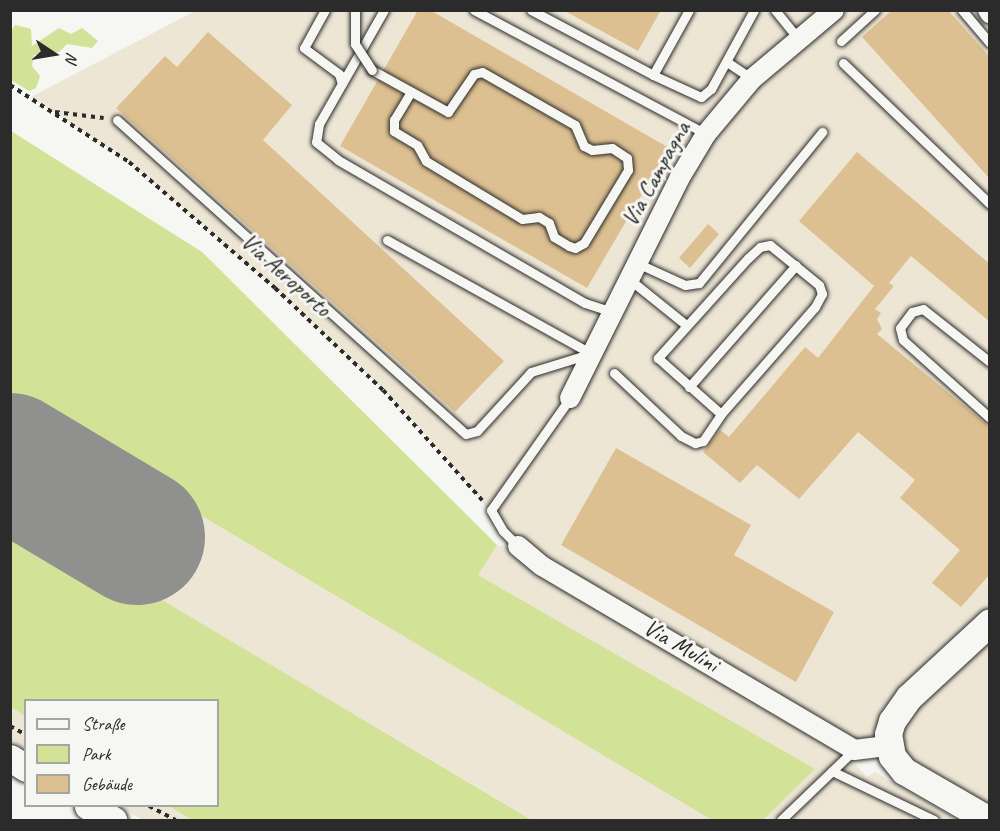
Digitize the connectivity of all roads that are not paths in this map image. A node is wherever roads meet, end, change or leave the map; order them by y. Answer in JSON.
{"nodes":[{"id":1,"x":325,"y":10,"type":"edge"},
{"id":2,"x":355,"y":10,"type":"edge"},
{"id":3,"x":384,"y":10,"type":"edge"},
{"id":4,"x":474,"y":10,"type":"edge"},
{"id":5,"x":531,"y":10,"type":"edge"},
{"id":6,"x":689,"y":10,"type":"edge"},
{"id":7,"x":754,"y":10,"type":"edge"},
{"id":8,"x":775,"y":10,"type":"edge"},
{"id":9,"x":875,"y":10,"type":"edge"},
{"id":10,"x":962,"y":10,"type":"edge"},
{"id":11,"x":831,"y":11,"type":"edge"},
{"id":12,"x":798,"y":38,"type":"junction"},
{"id":13,"x":841,"y":41,"type":"dead end"},
{"id":14,"x":990,"y":43,"type":"edge"},
{"id":15,"x":727,"y":62,"type":"junction"},
{"id":16,"x":843,"y":63,"type":"dead end"},
{"id":17,"x":653,"y":75,"type":"junction"},
{"id":18,"x":752,"y":79,"type":"junction"},
{"id":19,"x":342,"y":84,"type":"junction"},
{"id":20,"x":411,"y":92,"type":"junction"},
{"id":21,"x":117,"y":120,"type":"road end"},
{"id":22,"x":822,"y":132,"type":"dead end"},
{"id":23,"x":706,"y":134,"type":"junction"},
{"id":24,"x":990,"y":204,"type":"edge"},
{"id":25,"x":387,"y":240,"type":"dead end"},
{"id":26,"x":796,"y":265,"type":"junction"},
{"id":27,"x":633,"y":271,"type":"junction"},
{"id":28,"x":613,"y":312,"type":"junction"},
{"id":29,"x":686,"y":325,"type":"junction"},
{"id":30,"x":592,"y":354,"type":"junction"},
{"id":31,"x":990,"y":362,"type":"edge"},
{"id":32,"x":614,"y":374,"type":"dead end"},
{"id":33,"x":689,"y":387,"type":"junction"},
{"id":34,"x":570,"y":398,"type":"joint"},
{"id":35,"x":721,"y":414,"type":"junction"},
{"id":36,"x":990,"y":418,"type":"edge"},
{"id":37,"x":518,"y":546,"type":"joint"},
{"id":38,"x":990,"y":622,"type":"edge"},
{"id":39,"x":889,"y":746,"type":"junction"},
{"id":40,"x":854,"y":750,"type":"junction"},
{"id":41,"x":10,"y":758,"type":"edge"},
{"id":42,"x":24,"y":767,"type":"edge"},
{"id":43,"x":832,"y":771,"type":"junction"},
{"id":44,"x":90,"y":807,"type":"edge"},
{"id":45,"x":113,"y":820,"type":"edge"},
{"id":46,"x":781,"y":820,"type":"edge"},
{"id":47,"x":934,"y":820,"type":"edge"},
{"id":48,"x":989,"y":820,"type":"edge"}],
"edges":[{"from":1,"to":19,"type":"lane"},
{"from":2,"to":20,"type":"lane","bridge":true},
{"from":3,"to":19,"type":"lane"},
{"from":4,"to":23,"type":"lane"},
{"from":5,"to":17,"type":"lane"},
{"from":6,"to":17,"type":"lane"},
{"from":7,"to":15,"type":"lane"},
{"from":8,"to":12,"type":"lane"},
{"from":9,"to":13,"type":"lane"},
{"from":10,"to":14,"type":"lane"},
{"from":11,"to":12,"type":"street","name":"Via Campagna"},
{"from":12,"to":18,"type":"street","name":"Via Campagna"},
{"from":15,"to":17,"type":"lane"},
{"from":15,"to":18,"type":"lane"},
{"from":16,"to":24,"type":"lane"},
{"from":18,"to":23,"type":"street","name":"Via Campagna"},
{"from":19,"to":28,"type":"lane"},
{"from":20,"to":20,"type":"lane"},
{"from":21,"to":30,"type":"lane"},
{"from":22,"to":27,"type":"lane"},
{"from":23,"to":27,"type":"street","name":"Via Campagna"},
{"from":25,"to":30,"type":"lane"},
{"from":26,"to":29,"type":"lane"},
{"from":26,"to":33,"type":"lane"},
{"from":26,"to":35,"type":"lane"},
{"from":27,"to":28,"type":"street","name":"Via Campagna"},
{"from":27,"to":29,"type":"lane"},
{"from":28,"to":30,"type":"street","name":"Via Campagna"},
{"from":29,"to":33,"type":"lane"},
{"from":30,"to":34,"type":"street","name":"Via Campagna"},
{"from":31,"to":36,"type":"lane"},
{"from":32,"to":35,"type":"lane"},
{"from":33,"to":35,"type":"lane"},
{"from":34,"to":37,"type":"lane","name":"Via Mulini"},
{"from":37,"to":40,"type":"street","name":"Via Mulini"},
{"from":38,"to":39,"type":"street"},
{"from":39,"to":40,"type":"street"},
{"from":39,"to":48,"type":"street"},
{"from":40,"to":43,"type":"lane"},
{"from":41,"to":42,"type":"street"},
{"from":43,"to":46,"type":"lane"},
{"from":43,"to":47,"type":"lane"},
{"from":44,"to":45,"type":"street"}]}
